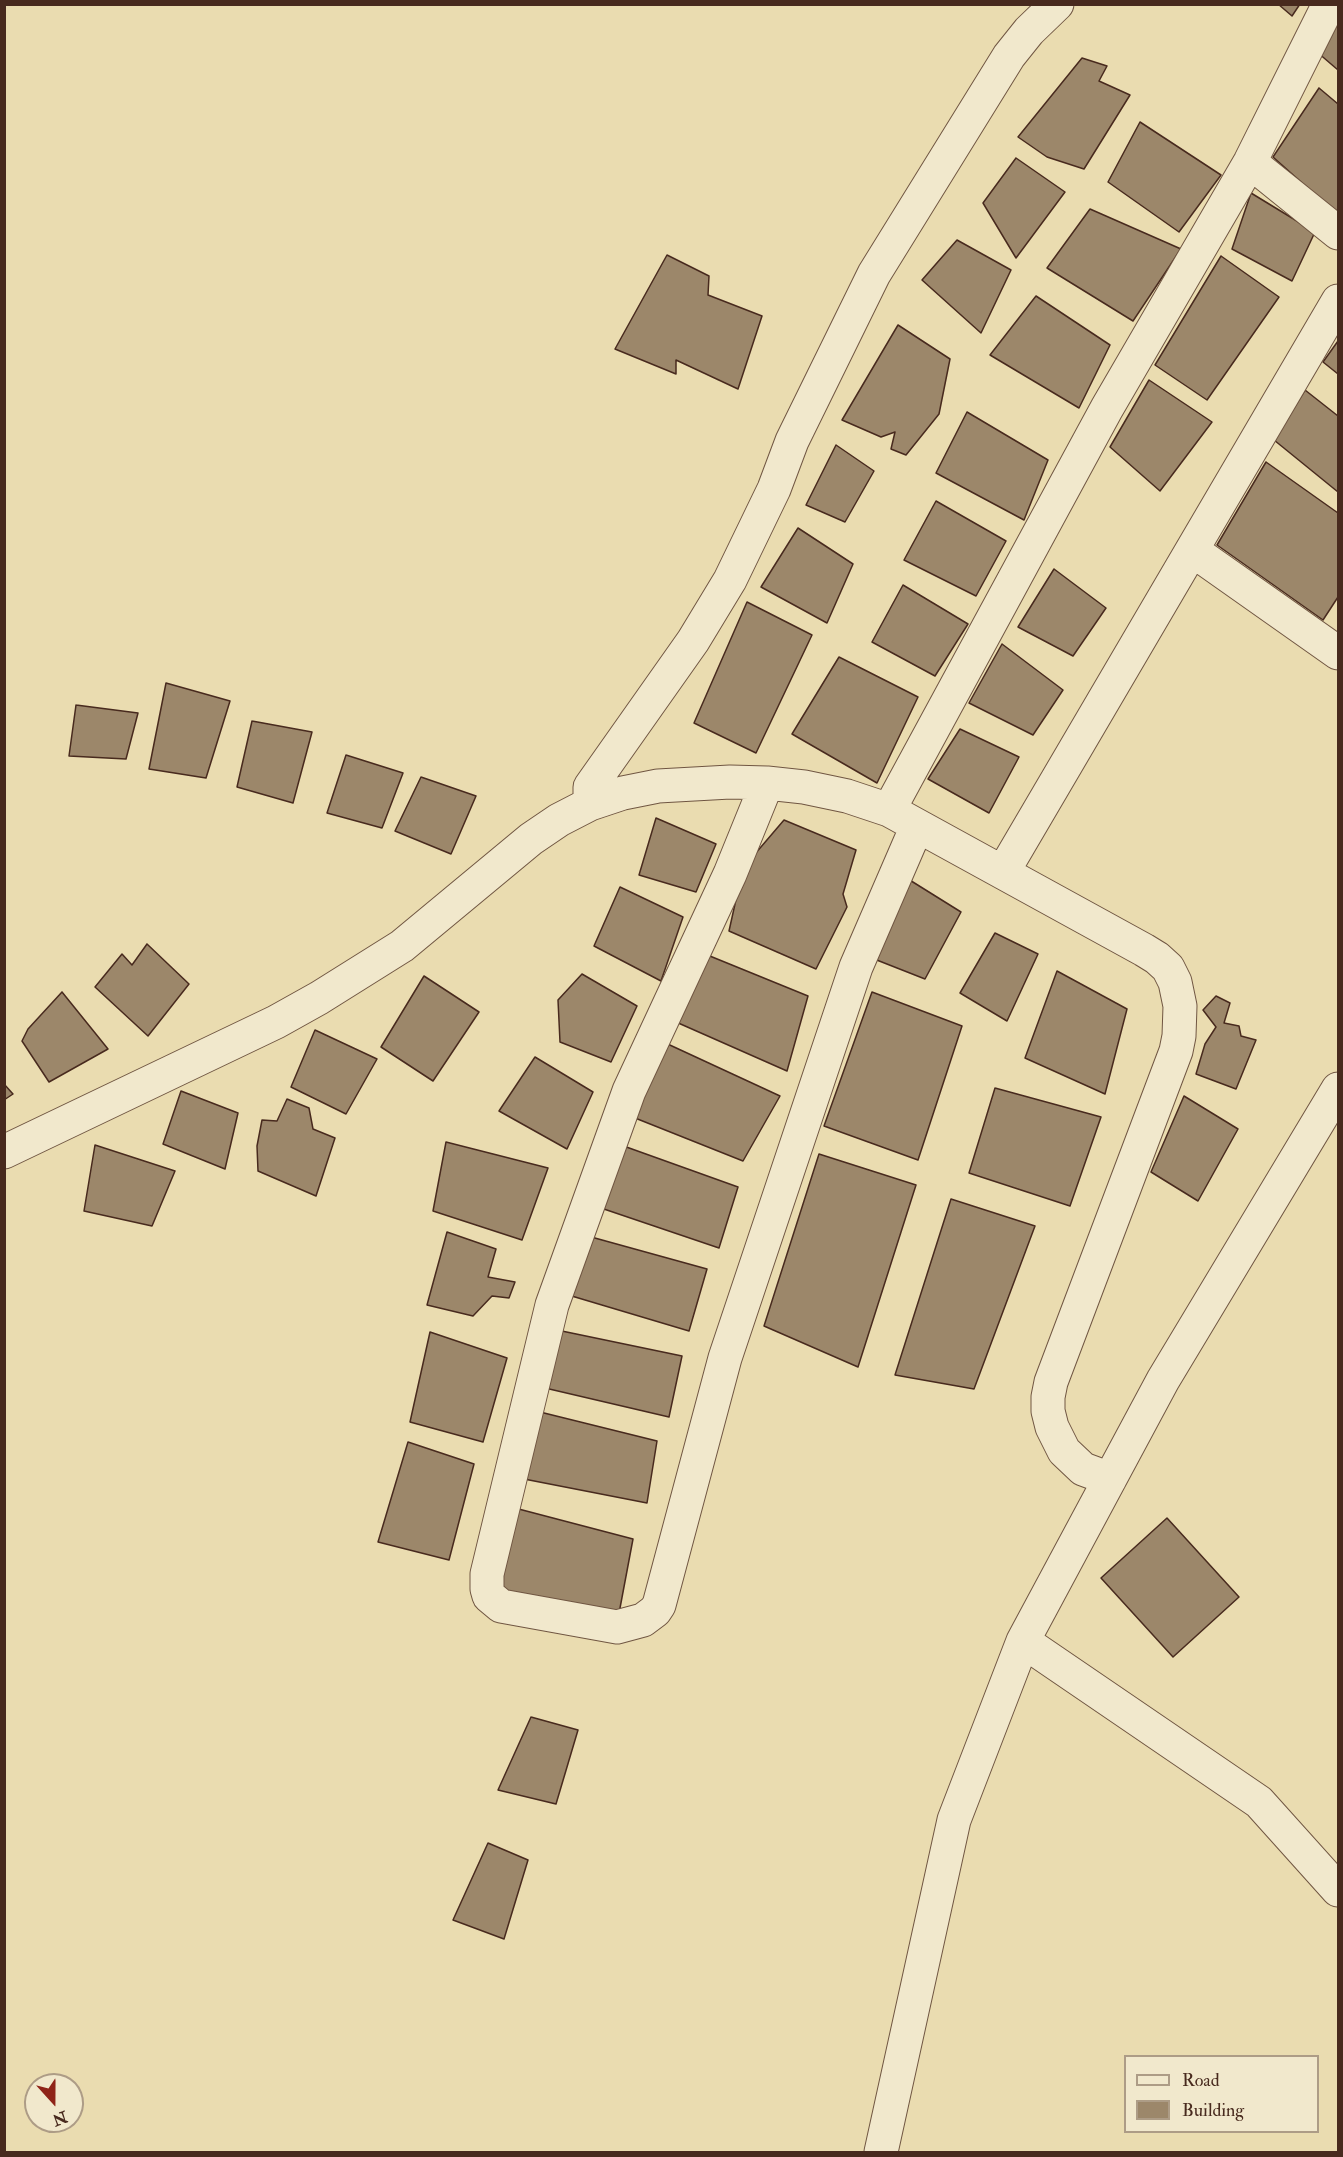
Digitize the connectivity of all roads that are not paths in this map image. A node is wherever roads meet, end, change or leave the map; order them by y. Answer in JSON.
{"nodes":[{"id":1,"x":1057,"y":4,"type":"edge"},
{"id":2,"x":1329,"y":4,"type":"edge"},
{"id":3,"x":1250,"y":162,"type":"junction"},
{"id":4,"x":1338,"y":232,"type":"edge"},
{"id":5,"x":1338,"y":301,"type":"edge"},
{"id":6,"x":1192,"y":550,"type":"junction"},
{"id":7,"x":1338,"y":652,"type":"edge"},
{"id":8,"x":767,"y":783,"type":"junction"},
{"id":9,"x":590,"y":804,"type":"junction"},
{"id":10,"x":889,"y":810,"type":"junction"},
{"id":11,"x":917,"y":826,"type":"junction"},
{"id":12,"x":1003,"y":872,"type":"junction"},
{"id":13,"x":1338,"y":1089,"type":"edge"},
{"id":14,"x":4,"y":1152,"type":"edge"},
{"id":15,"x":1110,"y":1479,"type":"junction"},
{"id":16,"x":1023,"y":1641,"type":"junction"},
{"id":17,"x":1338,"y":1890,"type":"edge"},
{"id":18,"x":881,"y":2152,"type":"edge"}],
"edges":[{"from":1,"to":9,"type":"street"},
{"from":2,"to":3,"type":"street"},
{"from":3,"to":4,"type":"street"},
{"from":3,"to":10,"type":"street"},
{"from":5,"to":6,"type":"street"},
{"from":6,"to":7,"type":"street"},
{"from":6,"to":12,"type":"street"},
{"from":8,"to":9,"type":"street"},
{"from":8,"to":10,"type":"street"},
{"from":8,"to":11,"type":"street"},
{"from":9,"to":14,"type":"street"},
{"from":10,"to":11,"type":"street"},
{"from":11,"to":12,"type":"street"},
{"from":12,"to":15,"type":"street"},
{"from":13,"to":15,"type":"street"},
{"from":15,"to":16,"type":"street"},
{"from":16,"to":17,"type":"street"},
{"from":16,"to":18,"type":"street"}]}
